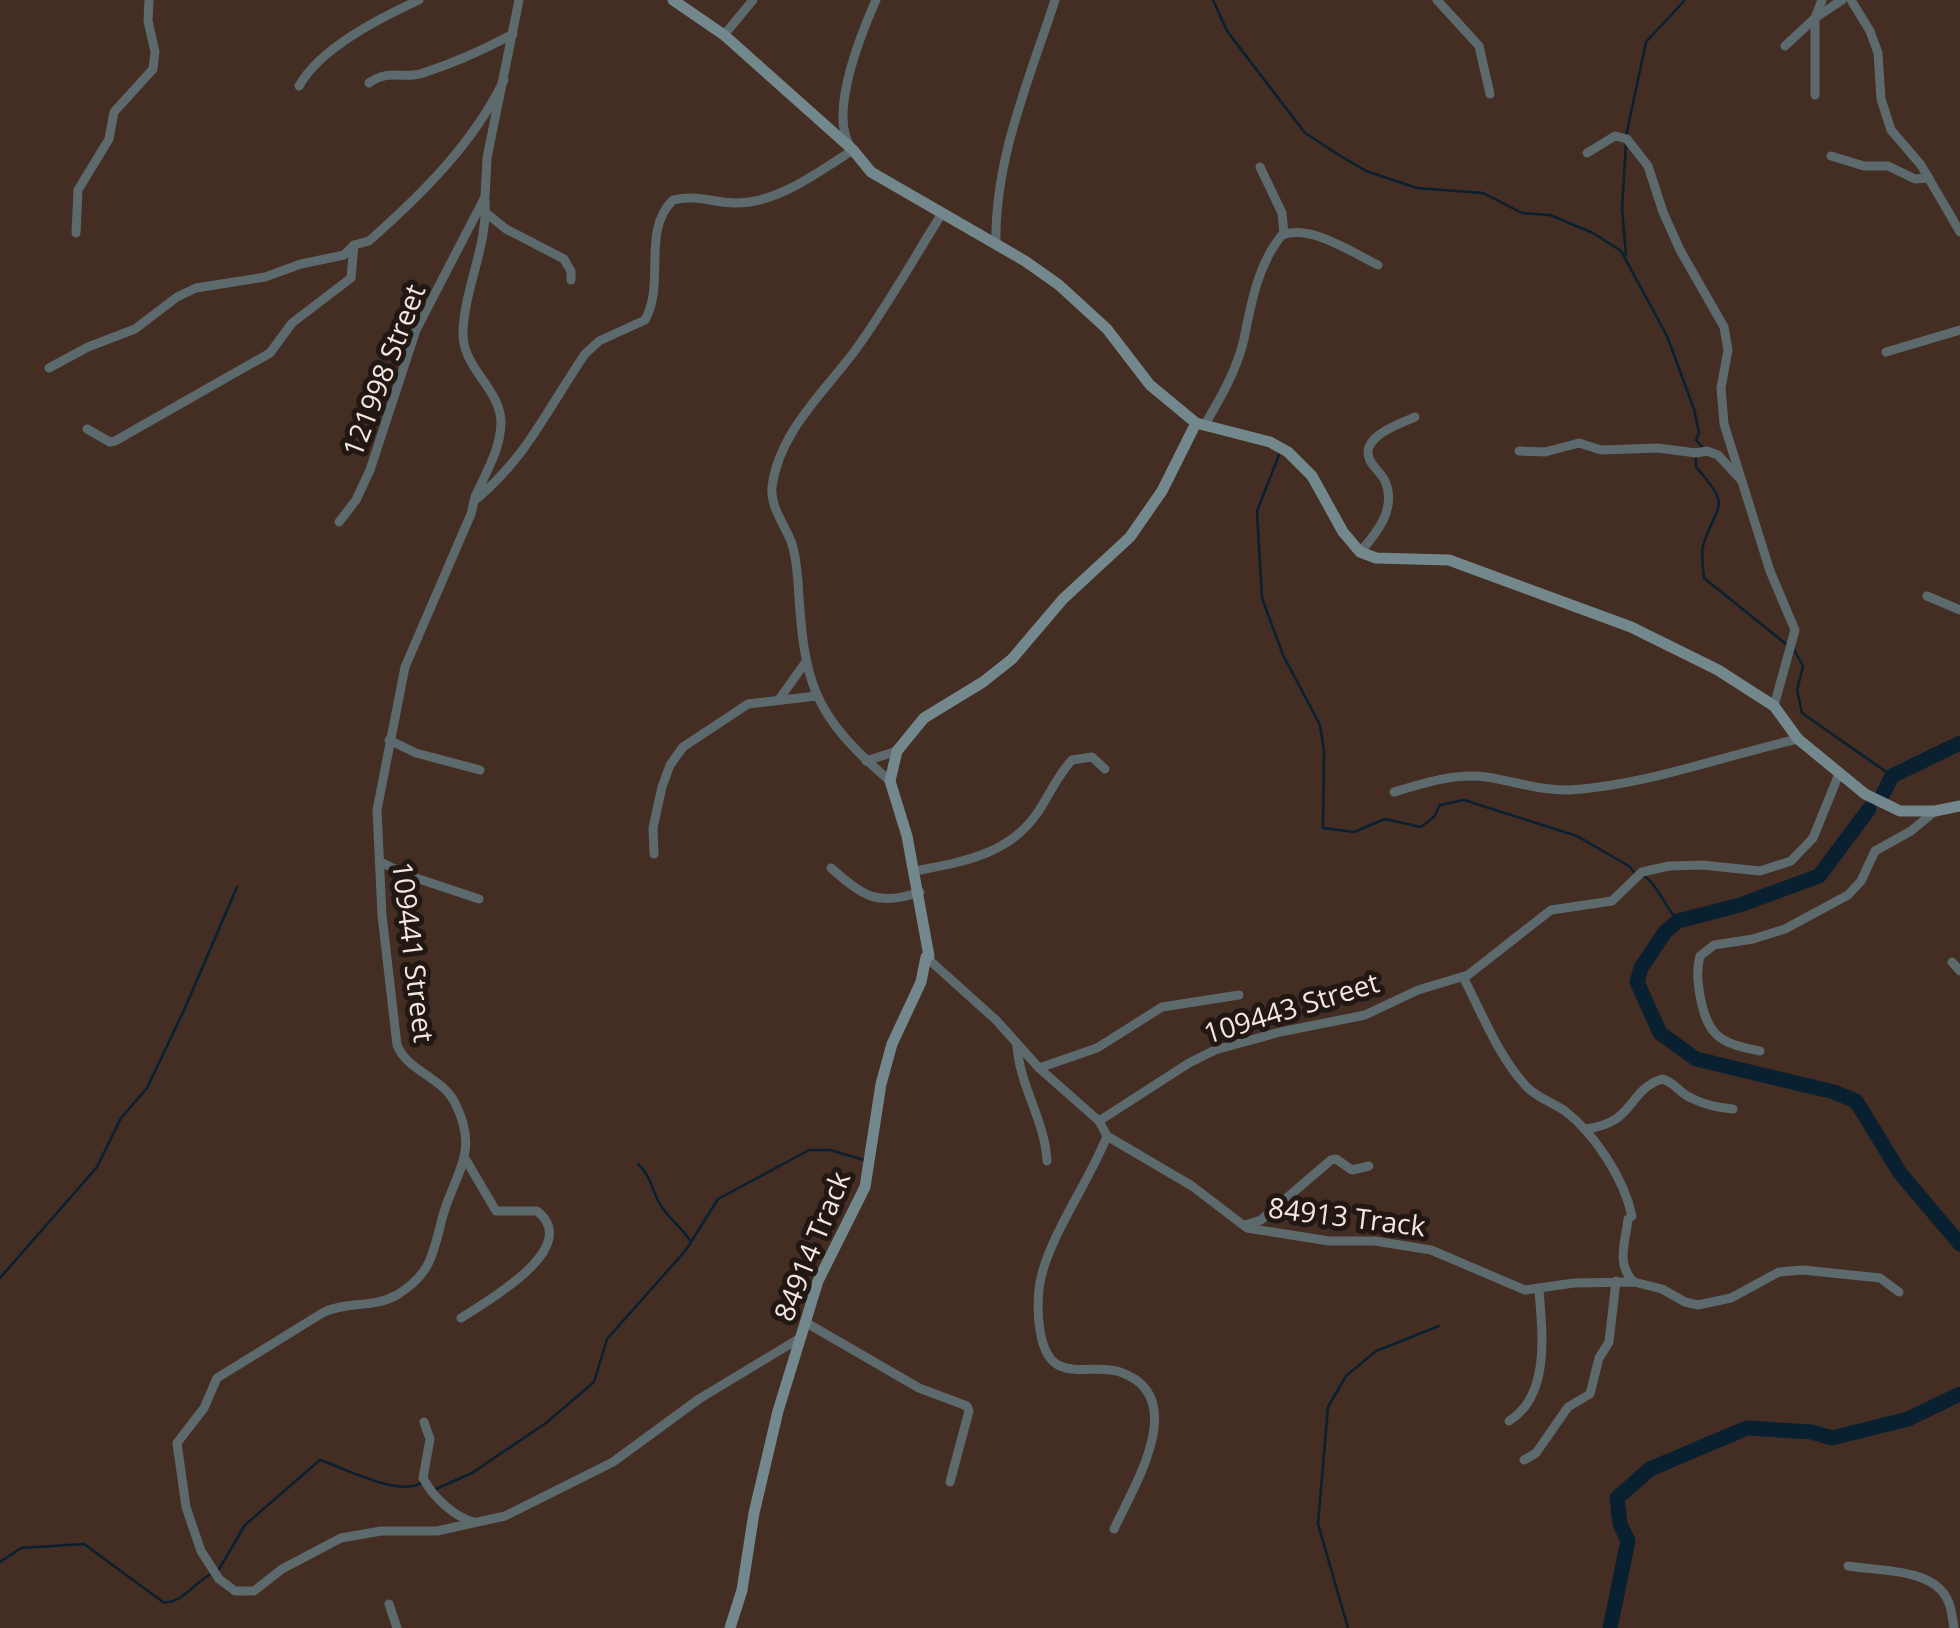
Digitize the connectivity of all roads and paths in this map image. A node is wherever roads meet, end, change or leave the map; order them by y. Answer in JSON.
{"nodes":[{"id":1,"x":149,"y":0,"type":"edge"},
{"id":2,"x":419,"y":0,"type":"edge"},
{"id":3,"x":519,"y":0,"type":"edge"},
{"id":4,"x":673,"y":0,"type":"edge"},
{"id":5,"x":753,"y":0,"type":"edge"},
{"id":6,"x":876,"y":0,"type":"edge"},
{"id":7,"x":1056,"y":0,"type":"edge"},
{"id":8,"x":1437,"y":0,"type":"edge"},
{"id":9,"x":1822,"y":0,"type":"edge"},
{"id":10,"x":1842,"y":0,"type":"edge"},
{"id":11,"x":1851,"y":0,"type":"edge"},
{"id":12,"x":1815,"y":18,"type":"junction"},
{"id":13,"x":513,"y":34,"type":"junction"},
{"id":14,"x":724,"y":35,"type":"junction"},
{"id":15,"x":1785,"y":46,"type":"dead end"},
{"id":16,"x":504,"y":80,"type":"junction"},
{"id":17,"x":368,"y":82,"type":"dead end"},
{"id":18,"x":299,"y":86,"type":"dead end"},
{"id":19,"x":1490,"y":94,"type":"dead end"},
{"id":20,"x":1815,"y":96,"type":"dead end"},
{"id":21,"x":853,"y":150,"type":"junction"},
{"id":22,"x":1587,"y":153,"type":"dead end"},
{"id":23,"x":1831,"y":156,"type":"dead end"},
{"id":24,"x":1260,"y":166,"type":"dead end"},
{"id":25,"x":1929,"y":178,"type":"junction"},
{"id":26,"x":485,"y":197,"type":"junction"},
{"id":27,"x":486,"y":214,"type":"junction"},
{"id":28,"x":940,"y":215,"type":"junction"},
{"id":29,"x":1960,"y":232,"type":"edge"},
{"id":30,"x":76,"y":233,"type":"dead end"},
{"id":31,"x":1284,"y":234,"type":"junction"},
{"id":32,"x":354,"y":245,"type":"junction"},
{"id":33,"x":996,"y":245,"type":"junction"},
{"id":34,"x":1378,"y":265,"type":"dead end"},
{"id":35,"x":571,"y":280,"type":"dead end"},
{"id":36,"x":1960,"y":330,"type":"edge"},
{"id":37,"x":1886,"y":352,"type":"dead end"},
{"id":38,"x":49,"y":368,"type":"dead end"},
{"id":39,"x":1414,"y":417,"type":"dead end"},
{"id":40,"x":1200,"y":425,"type":"junction"},
{"id":41,"x":87,"y":429,"type":"dead end"},
{"id":42,"x":1519,"y":450,"type":"dead end"},
{"id":43,"x":1745,"y":485,"type":"junction"},
{"id":44,"x":474,"y":501,"type":"junction"},
{"id":45,"x":338,"y":522,"type":"dead end"},
{"id":46,"x":1360,"y":552,"type":"junction"},
{"id":47,"x":1927,"y":596,"type":"dead end"},
{"id":48,"x":1960,"y":610,"type":"edge"},
{"id":49,"x":805,"y":663,"type":"junction"},
{"id":50,"x":816,"y":696,"type":"junction"},
{"id":51,"x":780,"y":698,"type":"junction"},
{"id":52,"x":1774,"y":706,"type":"junction"},
{"id":53,"x":1798,"y":739,"type":"junction"},
{"id":54,"x":389,"y":740,"type":"junction"},
{"id":55,"x":897,"y":751,"type":"junction"},
{"id":56,"x":866,"y":761,"type":"junction"},
{"id":57,"x":1106,"y":769,"type":"dead end"},
{"id":58,"x":480,"y":770,"type":"dead end"},
{"id":59,"x":1839,"y":774,"type":"junction"},
{"id":60,"x":890,"y":781,"type":"junction"},
{"id":61,"x":1394,"y":792,"type":"dead end"},
{"id":62,"x":1960,"y":806,"type":"edge"},
{"id":63,"x":1934,"y":811,"type":"junction"},
{"id":64,"x":654,"y":854,"type":"dead end"},
{"id":65,"x":379,"y":861,"type":"junction"},
{"id":66,"x":831,"y":868,"type":"dead end"},
{"id":67,"x":915,"y":870,"type":"junction"},
{"id":68,"x":920,"y":892,"type":"junction"},
{"id":69,"x":479,"y":899,"type":"dead end"},
{"id":70,"x":927,"y":952,"type":"junction"},
{"id":71,"x":1952,"y":962,"type":"dead end"},
{"id":72,"x":1960,"y":971,"type":"edge"},
{"id":73,"x":1463,"y":977,"type":"junction"},
{"id":74,"x":1239,"y":995,"type":"dead end"},
{"id":75,"x":1017,"y":1044,"type":"junction"},
{"id":76,"x":1760,"y":1051,"type":"dead end"},
{"id":77,"x":1039,"y":1068,"type":"junction"},
{"id":78,"x":1733,"y":1109,"type":"dead end"},
{"id":79,"x":1099,"y":1121,"type":"junction"},
{"id":80,"x":1586,"y":1129,"type":"junction"},
{"id":81,"x":1107,"y":1136,"type":"junction"},
{"id":82,"x":465,"y":1157,"type":"junction"},
{"id":83,"x":1046,"y":1161,"type":"dead end"},
{"id":84,"x":1368,"y":1166,"type":"dead end"},
{"id":85,"x":1233,"y":1219,"type":"junction"},
{"id":86,"x":1616,"y":1281,"type":"junction"},
{"id":87,"x":1634,"y":1282,"type":"junction"},
{"id":88,"x":1539,"y":1290,"type":"junction"},
{"id":89,"x":1899,"y":1292,"type":"dead end"},
{"id":90,"x":461,"y":1318,"type":"dead end"},
{"id":91,"x":805,"y":1322,"type":"junction"},
{"id":92,"x":800,"y":1338,"type":"junction"},
{"id":93,"x":1509,"y":1420,"type":"dead end"},
{"id":94,"x":424,"y":1422,"type":"dead end"},
{"id":95,"x":1524,"y":1460,"type":"dead end"},
{"id":96,"x":950,"y":1482,"type":"dead end"},
{"id":97,"x":480,"y":1520,"type":"junction"},
{"id":98,"x":1114,"y":1530,"type":"dead end"},
{"id":99,"x":1848,"y":1566,"type":"dead end"},
{"id":100,"x":389,"y":1604,"type":"dead end"},
{"id":101,"x":397,"y":1628,"type":"edge"},
{"id":102,"x":730,"y":1628,"type":"edge"},
{"id":103,"x":1954,"y":1628,"type":"edge"}],
"edges":[{"from":1,"to":30,"type":"street"},
{"from":2,"to":18,"type":"street"},
{"from":3,"to":13,"type":"street","name":"121998 Street"},
{"from":4,"to":14,"type":"street"},
{"from":5,"to":14,"type":"street"},
{"from":6,"to":21,"type":"street"},
{"from":7,"to":33,"type":"street"},
{"from":8,"to":19,"type":"street"},
{"from":9,"to":12,"type":"street"},
{"from":10,"to":12,"type":"street"},
{"from":11,"to":25,"type":"street"},
{"from":12,"to":15,"type":"street"},
{"from":12,"to":20,"type":"street"},
{"from":13,"to":16,"type":"street","name":"121998 Street"},
{"from":13,"to":17,"type":"street"},
{"from":14,"to":21,"type":"street"},
{"from":16,"to":26,"type":"street","name":"121998 Street"},
{"from":16,"to":32,"type":"street"},
{"from":21,"to":28,"type":"street"},
{"from":21,"to":44,"type":"street","name":"109441 Street"},
{"from":22,"to":43,"type":"street"},
{"from":23,"to":25,"type":"street"},
{"from":24,"to":31,"type":"street"},
{"from":25,"to":29,"type":"street"},
{"from":26,"to":27,"type":"street"},
{"from":26,"to":45,"type":"street","name":"121998 Street"},
{"from":27,"to":35,"type":"street"},
{"from":27,"to":44,"type":"street"},
{"from":28,"to":33,"type":"street"},
{"from":28,"to":49,"type":"street"},
{"from":31,"to":34,"type":"street"},
{"from":31,"to":40,"type":"street"},
{"from":32,"to":38,"type":"street"},
{"from":32,"to":41,"type":"street"},
{"from":33,"to":40,"type":"street"},
{"from":36,"to":37,"type":"street"},
{"from":39,"to":46,"type":"street"},
{"from":40,"to":46,"type":"street"},
{"from":40,"to":55,"type":"street"},
{"from":42,"to":43,"type":"street"},
{"from":43,"to":52,"type":"street"},
{"from":44,"to":54,"type":"street","name":"109441 Street"},
{"from":46,"to":52,"type":"street"},
{"from":47,"to":48,"type":"street"},
{"from":49,"to":50,"type":"street"},
{"from":49,"to":51,"type":"street"},
{"from":50,"to":51,"type":"street"},
{"from":50,"to":56,"type":"street"},
{"from":51,"to":64,"type":"street"},
{"from":52,"to":53,"type":"street"},
{"from":53,"to":59,"type":"street"},
{"from":53,"to":61,"type":"street"},
{"from":54,"to":58,"type":"street"},
{"from":54,"to":65,"type":"street","name":"109441 Street"},
{"from":55,"to":56,"type":"street"},
{"from":55,"to":60,"type":"street"},
{"from":56,"to":60,"type":"street"},
{"from":57,"to":67,"type":"street"},
{"from":59,"to":63,"type":"street"},
{"from":59,"to":73,"type":"street","name":"109443 Street"},
{"from":60,"to":67,"type":"street"},
{"from":62,"to":63,"type":"street"},
{"from":63,"to":76,"type":"street"},
{"from":65,"to":69,"type":"street"},
{"from":65,"to":82,"type":"street","name":"109441 Street"},
{"from":66,"to":68,"type":"street"},
{"from":67,"to":68,"type":"street"},
{"from":68,"to":70,"type":"street"},
{"from":70,"to":75,"type":"street"},
{"from":70,"to":91,"type":"street","name":"84914 Track"},
{"from":71,"to":72,"type":"street"},
{"from":73,"to":79,"type":"street","name":"109443 Street"},
{"from":73,"to":80,"type":"street"},
{"from":74,"to":77,"type":"street"},
{"from":75,"to":77,"type":"street"},
{"from":75,"to":83,"type":"street"},
{"from":77,"to":79,"type":"street"},
{"from":78,"to":80,"type":"street"},
{"from":79,"to":81,"type":"street"},
{"from":80,"to":87,"type":"street"},
{"from":81,"to":85,"type":"street","name":"84913 Track"},
{"from":81,"to":98,"type":"street"},
{"from":82,"to":90,"type":"street"},
{"from":82,"to":97,"type":"street","name":"109441 Street"},
{"from":84,"to":85,"type":"street"},
{"from":85,"to":88,"type":"street","name":"84913 Track"},
{"from":86,"to":87,"type":"street","name":"84913 Track"},
{"from":86,"to":88,"type":"street","name":"84913 Track"},
{"from":86,"to":95,"type":"street"},
{"from":87,"to":89,"type":"street","name":"84913 Track"},
{"from":88,"to":93,"type":"street"},
{"from":91,"to":92,"type":"street","name":"84914 Track"},
{"from":91,"to":96,"type":"street"},
{"from":92,"to":97,"type":"street","name":"109441 Street"},
{"from":92,"to":102,"type":"street","name":"84914 Track"},
{"from":94,"to":97,"type":"street"},
{"from":99,"to":103,"type":"street"},
{"from":100,"to":101,"type":"street"}]}
